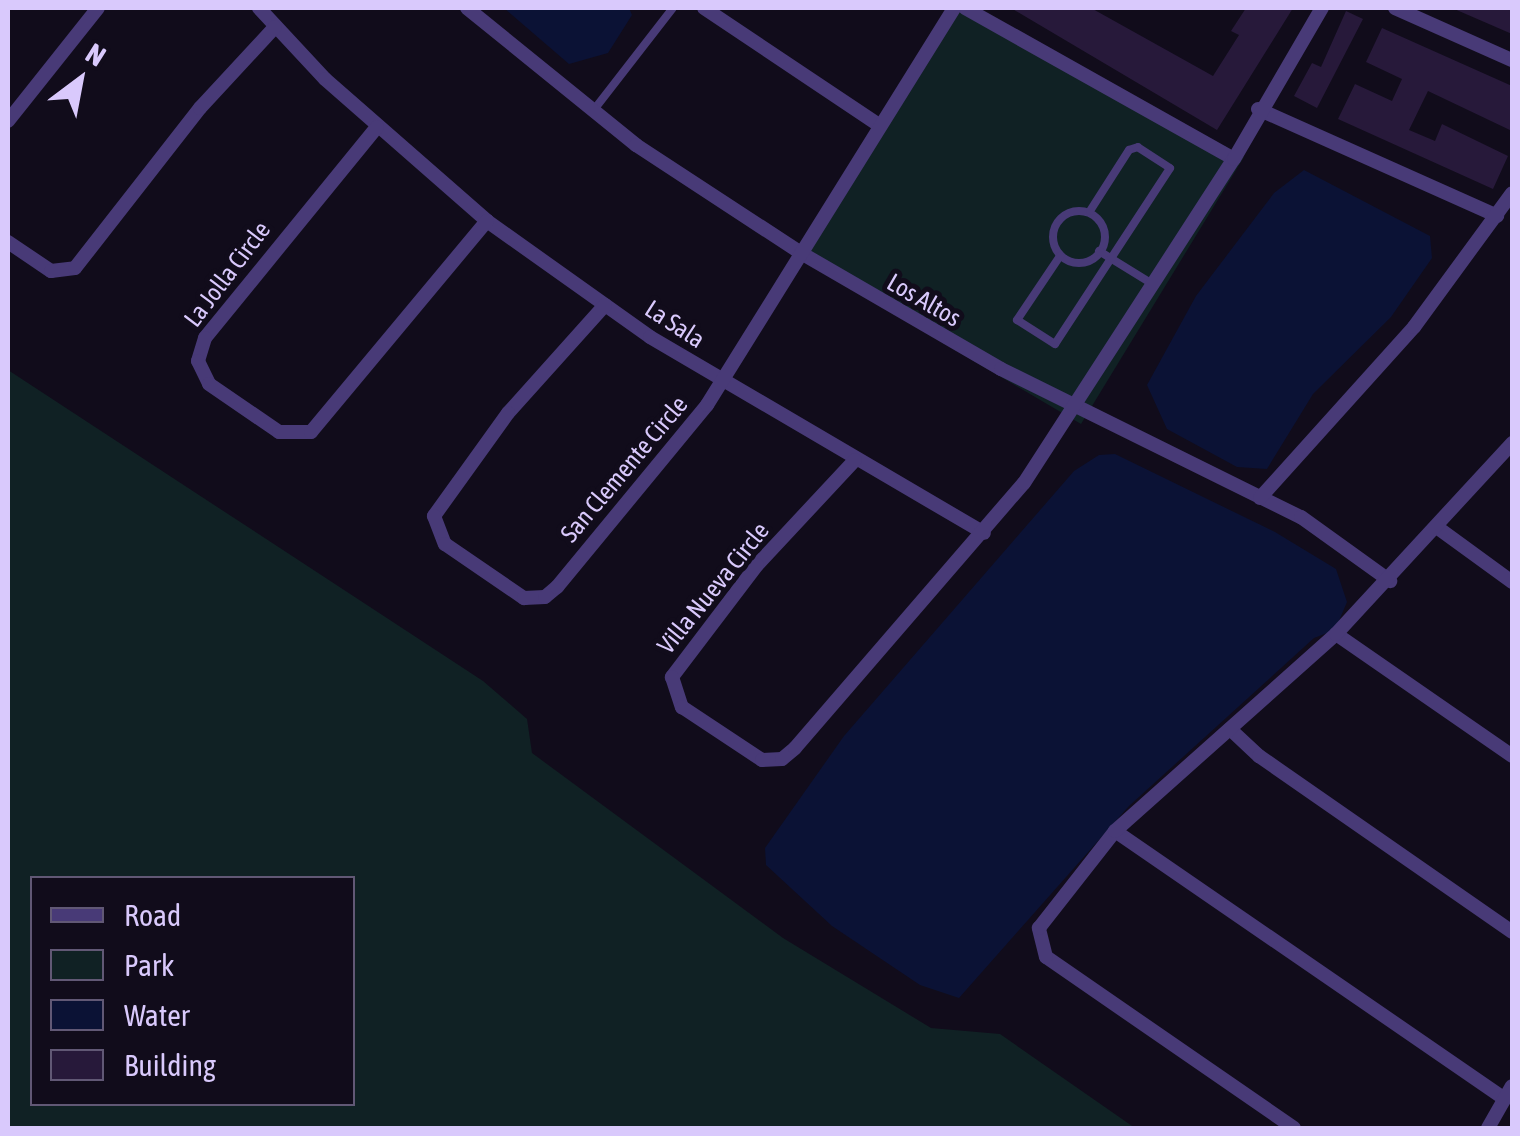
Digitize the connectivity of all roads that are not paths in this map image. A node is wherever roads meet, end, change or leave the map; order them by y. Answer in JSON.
{"nodes":[{"id":1,"x":98,"y":8,"type":"edge"},
{"id":2,"x":258,"y":8,"type":"edge"},
{"id":3,"x":467,"y":8,"type":"edge"},
{"id":4,"x":673,"y":8,"type":"edge"},
{"id":5,"x":704,"y":8,"type":"edge"},
{"id":6,"x":954,"y":8,"type":"edge"},
{"id":7,"x":966,"y":8,"type":"edge"},
{"id":8,"x":1322,"y":8,"type":"edge"},
{"id":9,"x":1395,"y":8,"type":"edge"},
{"id":10,"x":275,"y":27,"type":"junction"},
{"id":11,"x":1512,"y":60,"type":"edge"},
{"id":12,"x":1258,"y":109,"type":"junction"},
{"id":13,"x":592,"y":112,"type":"junction"},
{"id":14,"x":8,"y":121,"type":"edge"},
{"id":15,"x":880,"y":126,"type":"junction"},
{"id":16,"x":377,"y":127,"type":"junction"},
{"id":17,"x":1234,"y":158,"type":"junction"},
{"id":18,"x":1512,"y":192,"type":"edge"},
{"id":19,"x":1090,"y":211,"type":"junction"},
{"id":20,"x":1497,"y":216,"type":"junction"},
{"id":21,"x":486,"y":221,"type":"junction"},
{"id":22,"x":8,"y":242,"type":"edge"},
{"id":23,"x":801,"y":252,"type":"junction"},
{"id":24,"x":1099,"y":252,"type":"junction"},
{"id":25,"x":1060,"y":256,"type":"junction"},
{"id":26,"x":1113,"y":260,"type":"junction"},
{"id":27,"x":1154,"y":285,"type":"junction"},
{"id":28,"x":605,"y":305,"type":"junction"},
{"id":29,"x":722,"y":380,"type":"junction"},
{"id":30,"x":1075,"y":408,"type":"junction"},
{"id":31,"x":1512,"y":443,"type":"edge"},
{"id":32,"x":854,"y":460,"type":"junction"},
{"id":33,"x":1260,"y":498,"type":"junction"},
{"id":34,"x":1438,"y":528,"type":"junction"},
{"id":35,"x":984,"y":533,"type":"junction"},
{"id":36,"x":1390,"y":581,"type":"junction"},
{"id":37,"x":1512,"y":582,"type":"edge"},
{"id":38,"x":1336,"y":634,"type":"junction"},
{"id":39,"x":1230,"y":729,"type":"junction"},
{"id":40,"x":1512,"y":756,"type":"edge"},
{"id":41,"x":1116,"y":831,"type":"junction"},
{"id":42,"x":1512,"y":932,"type":"edge"},
{"id":43,"x":1509,"y":1092,"type":"edge"},
{"id":44,"x":1294,"y":1128,"type":"edge"},
{"id":45,"x":1488,"y":1128,"type":"edge"}],
"edges":[{"from":1,"to":14,"type":"street"},
{"from":2,"to":10,"type":"street","name":"La Sala"},
{"from":3,"to":13,"type":"street","name":"Los Altos"},
{"from":4,"to":13,"type":"lane"},
{"from":5,"to":15,"type":"street"},
{"from":6,"to":15,"type":"street","name":"San Clemente Circle"},
{"from":7,"to":17,"type":"street"},
{"from":8,"to":12,"type":"street"},
{"from":9,"to":11,"type":"street"},
{"from":10,"to":16,"type":"street","name":"La Sala"},
{"from":10,"to":22,"type":"street"},
{"from":12,"to":17,"type":"street"},
{"from":12,"to":20,"type":"street"},
{"from":13,"to":23,"type":"street","name":"Los Altos"},
{"from":15,"to":23,"type":"street","name":"San Clemente Circle"},
{"from":16,"to":21,"type":"street","name":"La Sala"},
{"from":16,"to":21,"type":"street","name":"La Jolla Circle"},
{"from":17,"to":27,"type":"street"},
{"from":18,"to":20,"type":"street"},
{"from":19,"to":24,"type":"lane"},
{"from":19,"to":25,"type":"lane"},
{"from":19,"to":26,"type":"lane"},
{"from":20,"to":33,"type":"street"},
{"from":21,"to":28,"type":"street","name":"La Sala"},
{"from":23,"to":29,"type":"street","name":"San Clemente Circle"},
{"from":23,"to":30,"type":"street","name":"Los Altos"},
{"from":24,"to":25,"type":"lane"},
{"from":24,"to":26,"type":"lane"},
{"from":25,"to":26,"type":"lane"},
{"from":26,"to":27,"type":"lane"},
{"from":27,"to":30,"type":"street"},
{"from":28,"to":29,"type":"street","name":"La Sala"},
{"from":28,"to":29,"type":"street","name":"San Clemente Circle"},
{"from":29,"to":32,"type":"street","name":"La Sala"},
{"from":30,"to":33,"type":"street","name":"Los Altos"},
{"from":30,"to":35,"type":"street"},
{"from":31,"to":34,"type":"street"},
{"from":32,"to":35,"type":"street","name":"La Sala"},
{"from":32,"to":35,"type":"street","name":"Villa Nueva Circle"},
{"from":33,"to":36,"type":"street","name":"Los Altos"},
{"from":34,"to":36,"type":"street"},
{"from":34,"to":37,"type":"street"},
{"from":36,"to":38,"type":"street"},
{"from":38,"to":39,"type":"street"},
{"from":38,"to":40,"type":"street"},
{"from":39,"to":41,"type":"street"},
{"from":39,"to":42,"type":"street"},
{"from":41,"to":43,"type":"street"},
{"from":41,"to":44,"type":"street"},
{"from":43,"to":45,"type":"street"}]}
